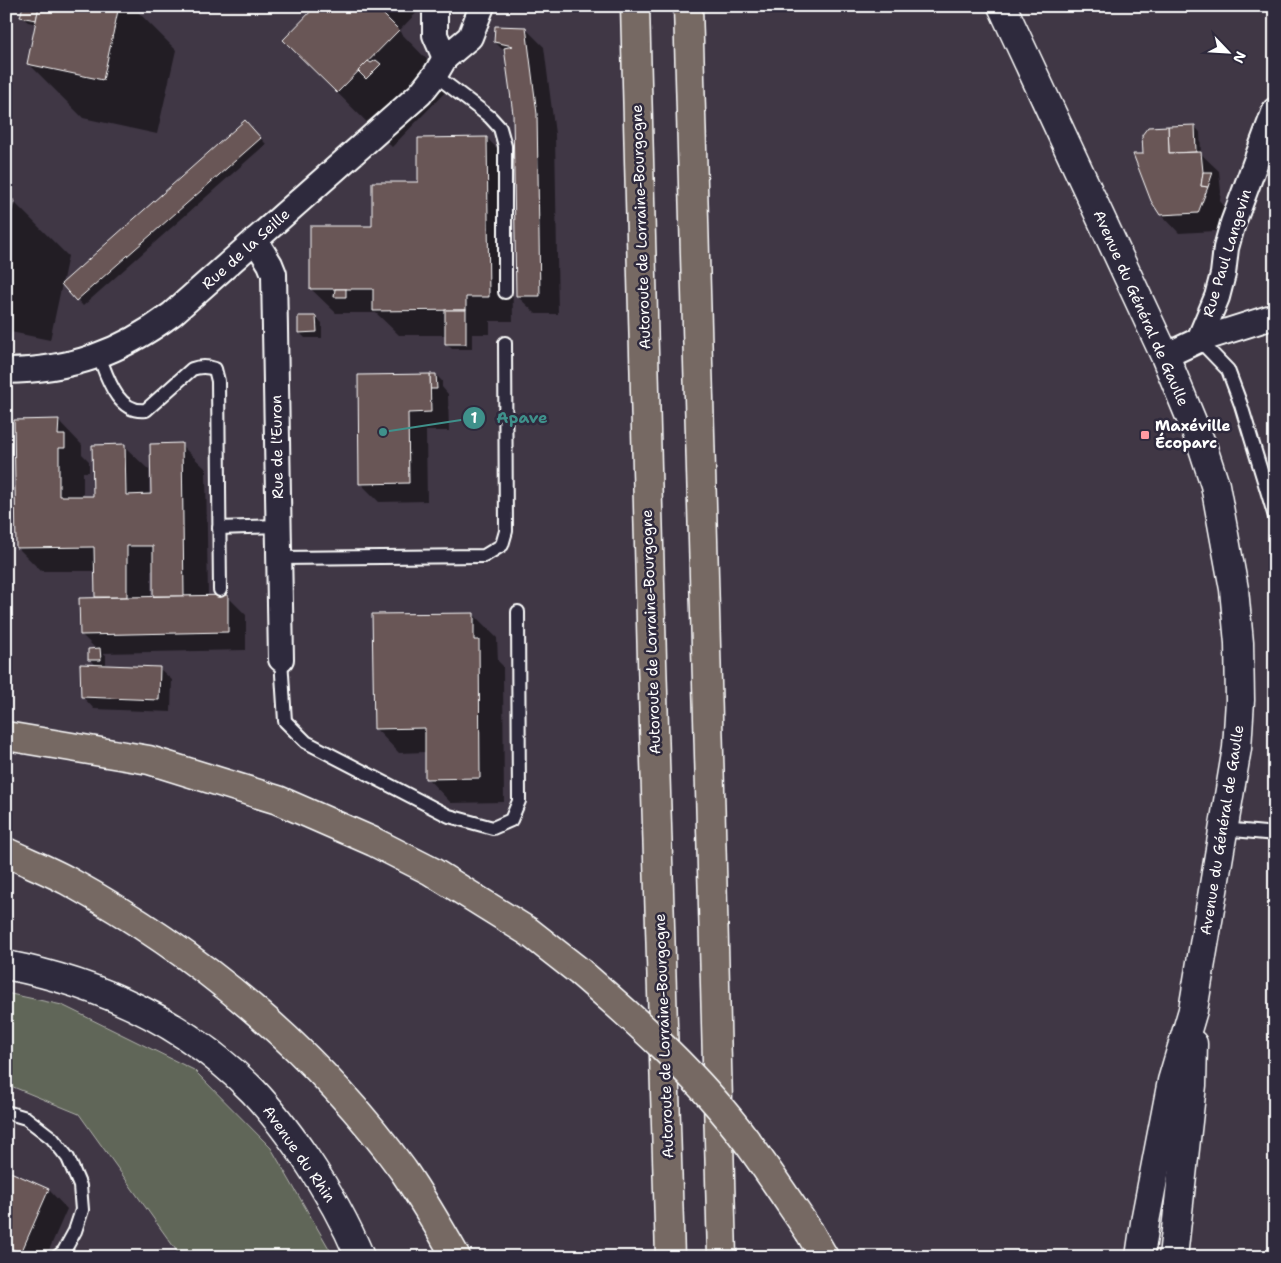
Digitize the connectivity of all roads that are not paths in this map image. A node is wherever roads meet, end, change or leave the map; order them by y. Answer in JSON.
{"nodes":[{"id":1,"x":434,"y":6,"type":"edge"},
{"id":2,"x":482,"y":6,"type":"edge"},
{"id":3,"x":635,"y":6,"type":"edge"},
{"id":4,"x":688,"y":6,"type":"edge"},
{"id":5,"x":1002,"y":6,"type":"edge"},
{"id":6,"x":440,"y":67,"type":"junction"},
{"id":7,"x":1275,"y":110,"type":"edge"},
{"id":8,"x":255,"y":240,"type":"junction"},
{"id":9,"x":505,"y":292,"type":"dead end"},
{"id":10,"x":1275,"y":316,"type":"edge"},
{"id":11,"x":1199,"y":340,"type":"junction"},
{"id":12,"x":504,"y":343,"type":"dead end"},
{"id":13,"x":98,"y":356,"type":"junction"},
{"id":14,"x":1165,"y":356,"type":"junction"},
{"id":15,"x":6,"y":371,"type":"edge"},
{"id":16,"x":1275,"y":517,"type":"edge"},
{"id":17,"x":278,"y":526,"type":"junction"},
{"id":18,"x":220,"y":528,"type":"junction"},
{"id":19,"x":278,"y":558,"type":"junction"},
{"id":20,"x":220,"y":590,"type":"dead end"},
{"id":21,"x":518,"y":612,"type":"dead end"},
{"id":22,"x":281,"y":659,"type":"joint"},
{"id":23,"x":6,"y":736,"type":"edge"},
{"id":24,"x":1224,"y":830,"type":"junction"},
{"id":25,"x":1275,"y":834,"type":"edge"},
{"id":26,"x":6,"y":852,"type":"edge"},
{"id":27,"x":6,"y":965,"type":"edge"},
{"id":28,"x":1193,"y":1010,"type":"junction"},
{"id":29,"x":6,"y":1112,"type":"edge"},
{"id":30,"x":57,"y":1257,"type":"edge"},
{"id":31,"x":360,"y":1257,"type":"edge"},
{"id":32,"x":456,"y":1257,"type":"edge"},
{"id":33,"x":670,"y":1257,"type":"edge"},
{"id":34,"x":722,"y":1257,"type":"edge"},
{"id":35,"x":824,"y":1257,"type":"edge"},
{"id":36,"x":1140,"y":1257,"type":"edge"},
{"id":37,"x":1173,"y":1257,"type":"edge"}],
"edges":[{"from":1,"to":6,"type":"street"},
{"from":2,"to":6,"type":"street","name":"Rue de la Seille"},
{"from":3,"to":33,"type":"main road","name":"Autoroute de Lorraine-Bourgogne"},
{"from":4,"to":34,"type":"main road"},
{"from":5,"to":14,"type":"main road","name":"Avenue du Général de Gaulle"},
{"from":6,"to":8,"type":"street","name":"Rue de la Seille"},
{"from":6,"to":9,"type":"lane"},
{"from":7,"to":11,"type":"street","name":"Rue Paul Langevin"},
{"from":8,"to":13,"type":"street","name":"Rue de la Seille"},
{"from":8,"to":17,"type":"street","name":"Rue de l'Euron"},
{"from":10,"to":11,"type":"street"},
{"from":11,"to":14,"type":"street"},
{"from":11,"to":16,"type":"lane"},
{"from":12,"to":19,"type":"lane"},
{"from":13,"to":15,"type":"street","name":"Rue de la Seille"},
{"from":13,"to":18,"type":"lane"},
{"from":14,"to":24,"type":"main road","name":"Avenue du Général de Gaulle"},
{"from":17,"to":18,"type":"lane"},
{"from":17,"to":19,"type":"street","name":"Rue de l'Euron"},
{"from":18,"to":20,"type":"lane"},
{"from":19,"to":22,"type":"street","name":"Rue de l'Euron"},
{"from":21,"to":22,"type":"lane"},
{"from":23,"to":35,"type":"main road","bridge":true},
{"from":24,"to":25,"type":"lane"},
{"from":24,"to":28,"type":"main road","name":"Avenue du Général de Gaulle"},
{"from":26,"to":32,"type":"main road"},
{"from":27,"to":31,"type":"main road","name":"Avenue du Rhin"},
{"from":28,"to":36,"type":"main road","name":"Avenue du Général de Gaulle"},
{"from":28,"to":37,"type":"main road","name":"Avenue du Général de Gaulle"},
{"from":29,"to":30,"type":"lane"}]}
